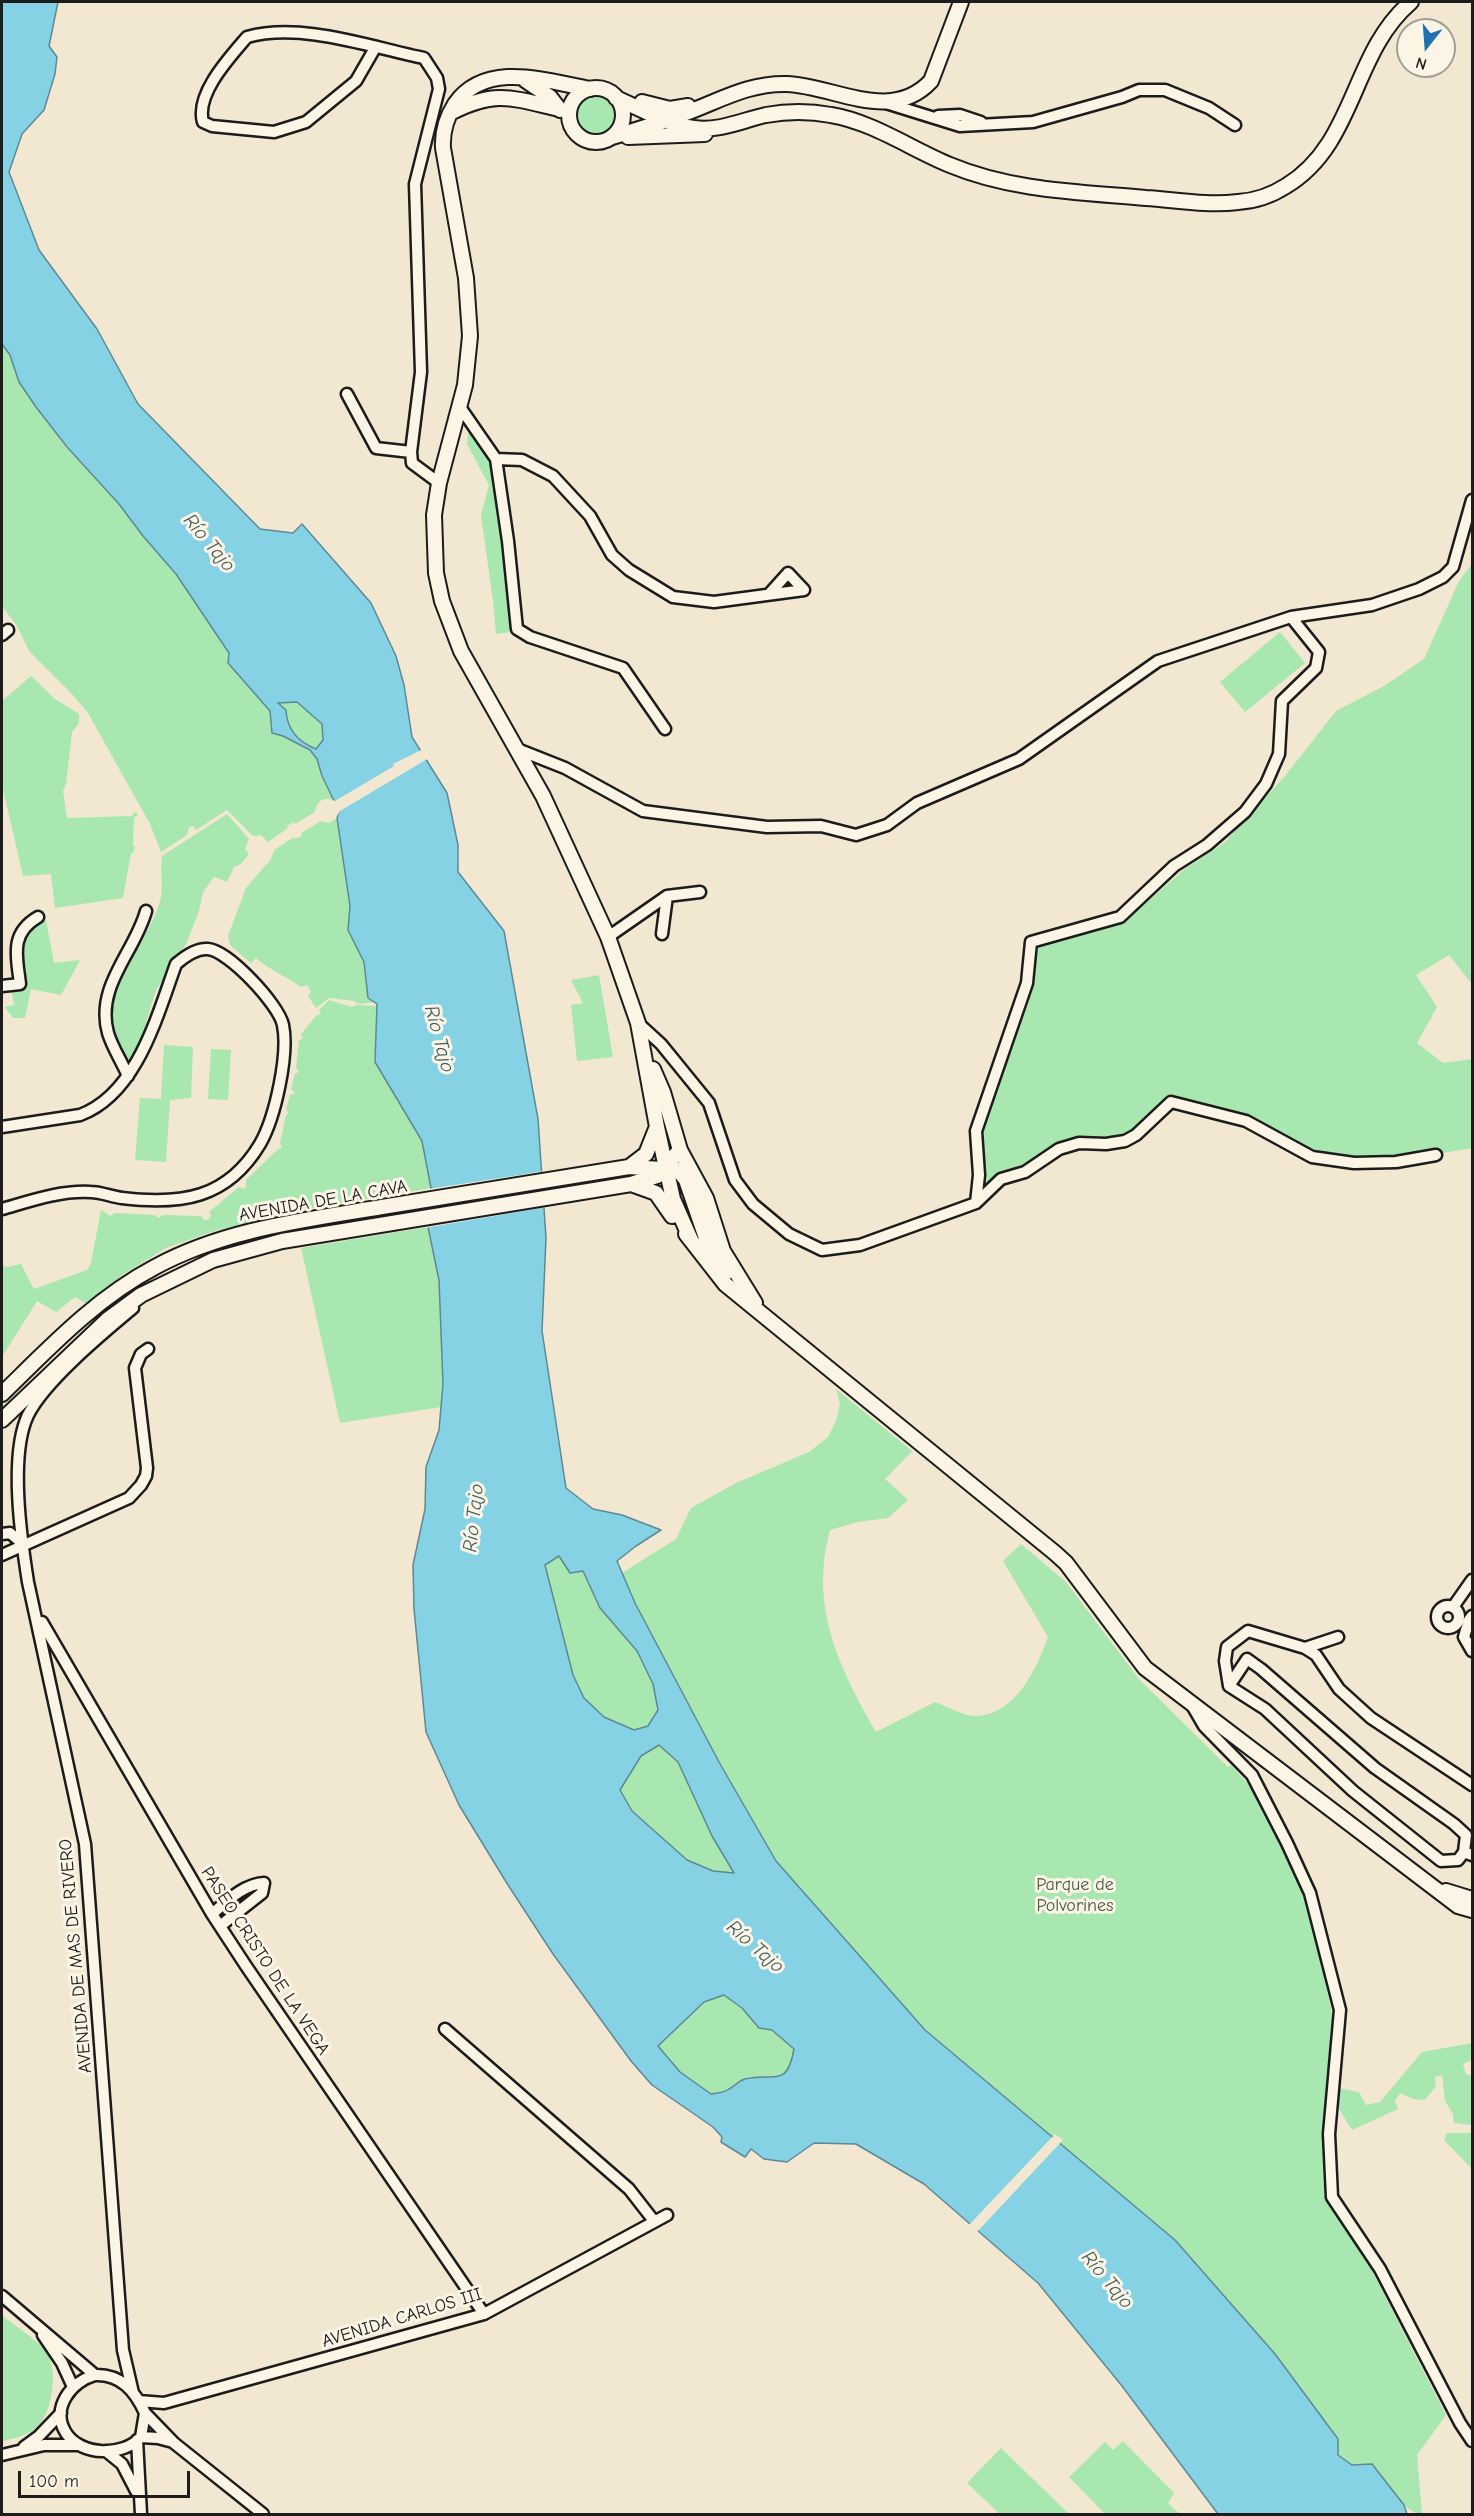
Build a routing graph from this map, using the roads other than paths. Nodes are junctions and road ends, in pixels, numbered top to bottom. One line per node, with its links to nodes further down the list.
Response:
1 (961, 2): 8 (main road)
2 (1424, 2): 3 (main road)
3 (1406, 6): 15 (main road)
4 (375, 48): 4 (street); 17 (street)
5 (521, 77): 6 (main road); 10 (main road); 11 (main road)
6 (590, 89): 7 (main road); 12 (main road)
7 (616, 98): 9 (main road); 13 (main road); 16 (main road)
8 (885, 102): 9 (main road); 14 (street)
9 (708, 103): 13 (main road)
10 (558, 109): 11 (main road); 12 (main road)
11 (450, 113): 18 (main road)
12 (569, 120): 16 (main road)
13 (665, 120): 15 (main road); 16 (main road)
14 (1235, 125)
15 (720, 127): 16 (main road)
16 (612, 137)
17 (423, 155): 18 (street); 21 (street)
18 (444, 156): 20 (main road)
19 (347, 394): 21 (street)
20 (460, 407): 22 (street); 23 (main road)
21 (411, 452): 23 (street)
22 (496, 459): 25 (street); 27 (street)
23 (439, 483): 28 (main road)
24 (1473, 500): 26 (street)
25 (770, 593)
26 (1291, 617): 28 (street); 46 (street)
27 (665, 729)
28 (517, 749): 34 (main road)
29 (700, 892): 30 (street)
30 (667, 896): 33 (street); 34 (street)
31 (146, 911): 38 (street)
32 (38, 917): 35 (street)
33 (662, 934)
34 (608, 937): 36 (main road)
35 (2, 986)
36 (638, 1023): 37 (main road); 46 (street)
37 (644, 1048): 40 (main road); 41 (main road)
38 (128, 1076): 39 (street); 47 (street)
39 (2, 1127)
40 (657, 1127): 43 (main road); 44 (main road)
41 (680, 1150): 44 (main road); 50 (main road)
42 (1436, 1155): 46 (street)
43 (629, 1167): 44 (main road, AVENIDA DE LA CAVA); 52 (main road, AVENIDA DE LA CAVA)
44 (666, 1168): 45 (main road, AVENIDA DE LA CAVA); 48 (main road); 50 (main road)
45 (632, 1184): 48 (main road); 49 (main road, AVENIDA DE LA CAVA)
46 (976, 1203)
47 (2, 1209)
48 (691, 1240): 50 (main road)
49 (167, 1281): 53 (main road, AVENIDA DE LA CAVA); 54 (street, AVENIDA DE LA CAVA)
50 (763, 1315): 66 (main road)
51 (148, 1349): 56 (street)
52 (2, 1394)
53 (2, 1420)
54 (17, 1458): 56 (street, AVENIDA DE MAS DE RIVERO)
55 (2, 1534): 56 (street)
56 (23, 1545): 57 (street); 60 (street, AVENIDA DE MAS DE RIVERO)
57 (2, 1555)
58 (1473, 1580): 59 (street)
59 (1453, 1607)
60 (37, 1614): 74 (street, PASEO CRISTO DE LA VEGA); 82 (street, AVENIDA DE MAS DE RIVERO)
61 (1473, 1616): 64 (street)
62 (1338, 1637): 63 (street)
63 (1305, 1648): 65 (street); 69 (street)
64 (1473, 1651)
65 (1229, 1686): 70 (street); 70 (street)
66 (1193, 1705): 67 (main road); 68 (street)
67 (1265, 1759): 68 (street); 71 (main road)
68 (1252, 1775): 91 (street)
69 (1473, 1785)
70 (1468, 1854)
71 (1438, 1889): 72 (main road); 73 (main road)
72 (1473, 1899)
73 (1473, 1910)
74 (212, 1914): 75 (street, PASEO CRISTO DE LA VEGA); 75 (street)
75 (220, 1926): 80 (street, PASEO CRISTO DE LA VEGA)
76 (446, 2029): 78 (street)
77 (667, 2215): 78 (street, AVENIDA CARLOS III)
78 (654, 2221): 80 (street, AVENIDA CARLOS III)
79 (2, 2296): 81 (street)
80 (484, 2314): 87 (street, AVENIDA CARLOS III)
81 (37, 2325): 83 (street); 85 (street)
82 (123, 2350): 84 (street); 86 (street, AVENIDA DE MAS DE RIVERO)
83 (95, 2375): 84 (street); 85 (street)
84 (108, 2375): 86 (street)
85 (73, 2387): 88 (street)
86 (136, 2397): 87 (street, AVENIDA CARLOS III); 89 (street)
87 (164, 2403): 89 (street)
88 (61, 2413): 93 (street); 94 (street)
89 (146, 2419): 90 (street); 92 (street)
90 (139, 2438): 92 (street); 95 (street); 97 (street)
91 (1473, 2441)
92 (174, 2443): 99 (street)
93 (77, 2445): 94 (street); 95 (street)
94 (20, 2450): 96 (street)
95 (106, 2451): 97 (street)
96 (2, 2455)
97 (140, 2498): 98 (street)
98 (141, 2514)
99 (263, 2514)

